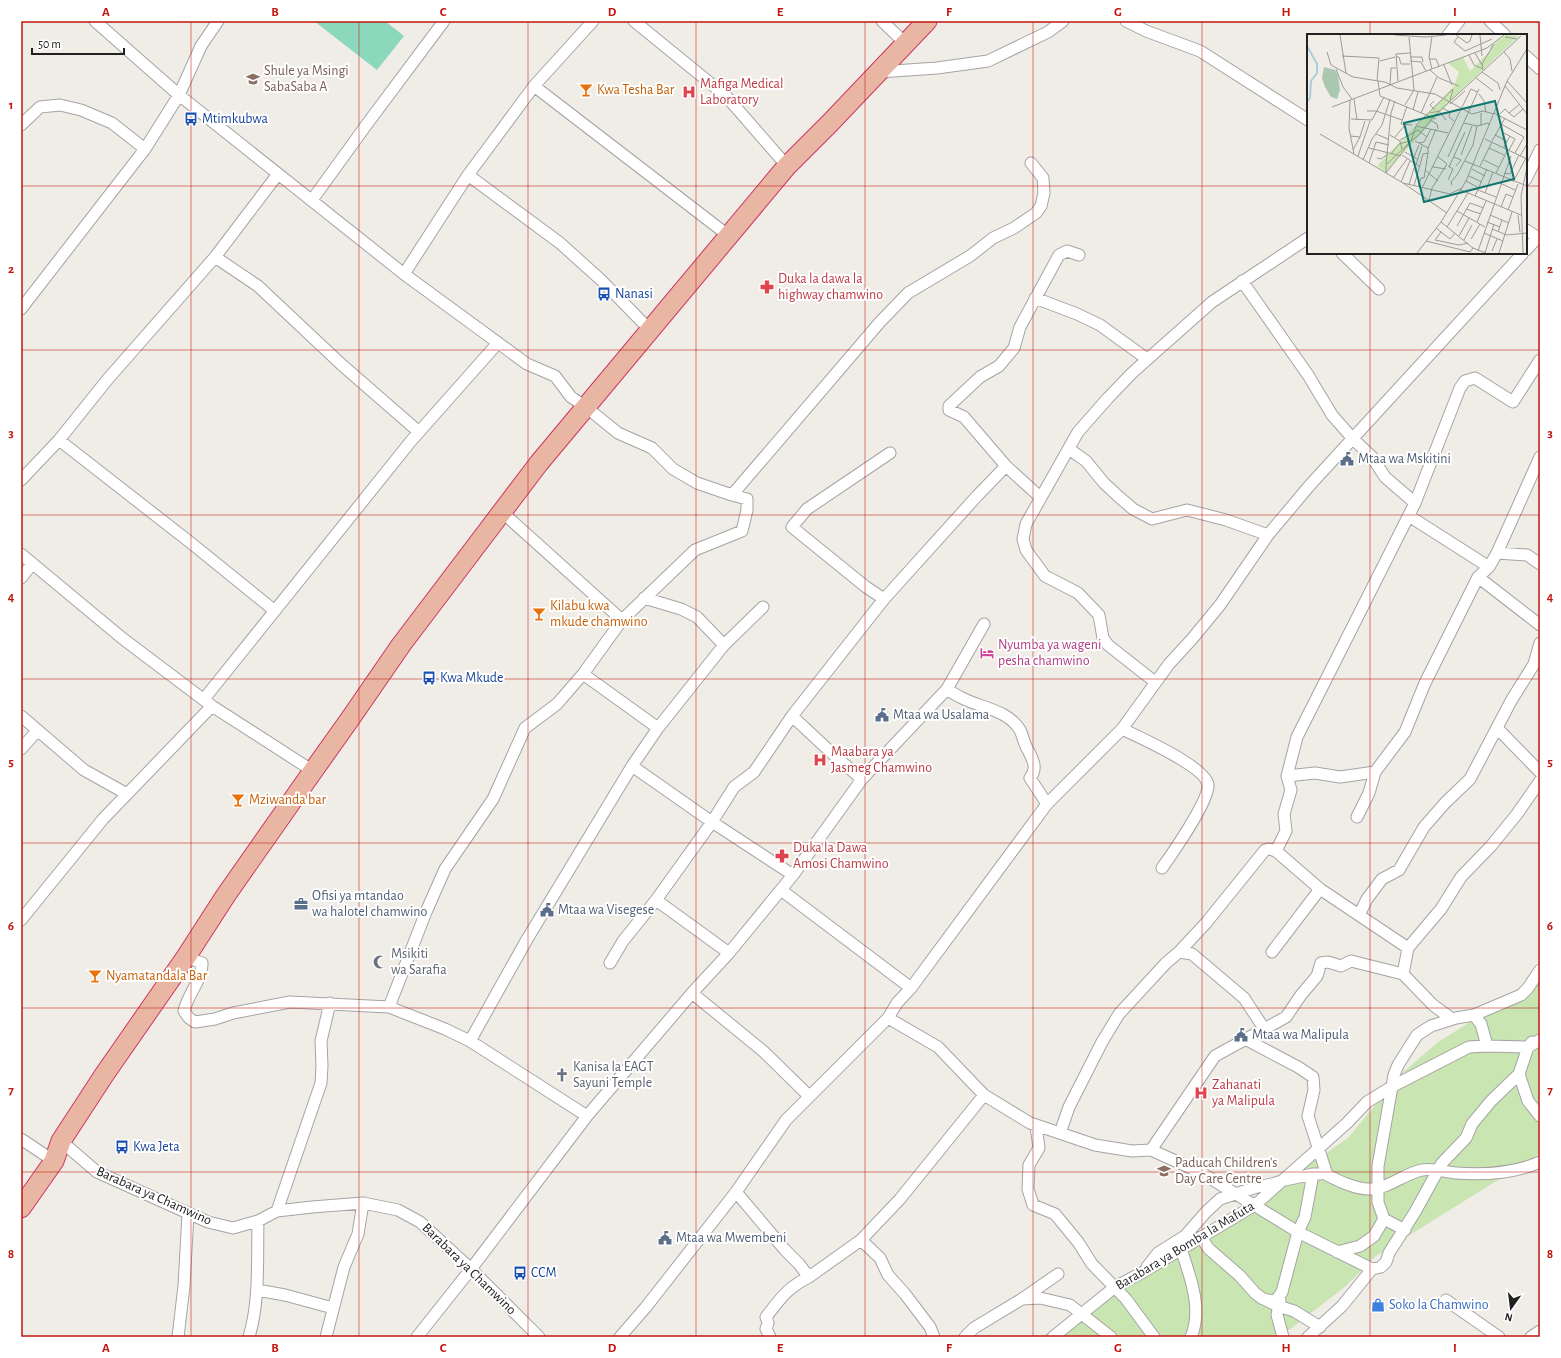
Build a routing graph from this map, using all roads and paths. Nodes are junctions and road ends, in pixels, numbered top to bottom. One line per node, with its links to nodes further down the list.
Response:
1 (96, 21): 19 (street)
2 (218, 21): 19 (street)
3 (444, 21): 29 (street)
4 (593, 21): 18 (street)
5 (634, 21): 25 (street)
6 (882, 21): 14 (street)
7 (927, 21): 14 (highway)
8 (1063, 21): 17 (street)
9 (1126, 21): 20 (street)
10 (1459, 21): 12 (street)
11 (1490, 21): 13 (street)
12 (1449, 34)
13 (1504, 34)
14 (904, 43): 17 (highway)
15 (1527, 57): 16 (street)
16 (1540, 70)
17 (879, 72): 25 (highway)
18 (534, 86): 27 (street); 31 (street)
19 (179, 95): 22 (street); 26 (street)
20 (1307, 119)
21 (21, 126): 22 (street)
22 (145, 149): 43 (street)
23 (1540, 150): 28 (street)
24 (1031, 163): 57 (street)
25 (787, 166): 31 (highway)
26 (278, 174): 29 (street); 38 (street)
27 (468, 175): 39 (street); 44 (street)
28 (1527, 177)
29 (312, 200): 39 (street)
30 (1527, 231): 32 (street)
31 (729, 236): 44 (highway)
32 (1538, 238): 34 (street)
33 (1307, 239): 40 (street)
34 (1527, 249)
35 (1343, 254): 41 (street)
36 (1522, 254): 50 (street)
37 (1079, 255): 42 (street)
38 (215, 257): 49 (street); 51 (street)
39 (404, 274): 45 (street)
40 (1242, 281): 46 (street); 50 (street)
41 (1379, 289)
42 (1035, 298): 46 (street); 55 (street)
43 (21, 309)
44 (650, 330): 48 (highway)
45 (497, 344): 48 (street); 49 (street)
46 (1147, 359): 52 (street)
47 (1540, 360): 59 (street)
48 (586, 407): 57 (street); 60 (highway)
49 (419, 432): 73 (street)
50 (1353, 439): 59 (street); 62 (street)
51 (59, 440): 56 (street); 73 (street)
52 (1069, 449): 58 (street); 62 (street)
53 (890, 454): 71 (street)
54 (1540, 457): 63 (street)
55 (1006, 466): 58 (street); 71 (street)
56 (21, 480)
57 (732, 495): 70 (street)
58 (1040, 497): 80 (street)
59 (1416, 503): 61 (street)
60 (502, 512): 74 (street); 91 (highway)
61 (1409, 516): 67 (street); 94 (street)
62 (1268, 535): 80 (street)
63 (1497, 553): 66 (street); 67 (street)
64 (21, 554): 65 (street)
65 (32, 564): 69 (street); 82 (street)
66 (1540, 564)
67 (1489, 567): 68 (street)
68 (1478, 577): 76 (street); 92 (street)
69 (21, 578)
70 (644, 598): 74 (street); 78 (street)
71 (884, 599): 84 (street)
72 (762, 606): 78 (street)
73 (275, 611): 82 (street)
74 (622, 620): 79 (street)
75 (984, 624): 81 (street)
76 (1540, 625)
77 (1540, 643): 86 (street)
78 (724, 645): 85 (street)
79 (584, 674): 85 (street); 120 (street)
80 (1155, 682): 87 (street)
81 (947, 689): 95 (street); 98 (street)
82 (208, 702): 91 (street); 97 (street)
83 (21, 716): 88 (street)
84 (792, 716): 95 (street); 100 (street)
85 (658, 728): 90 (street)
86 (1497, 728): 93 (street); 107 (street)
87 (1122, 729): 98 (street); 102 (street)
88 (37, 731): 89 (street); 97 (street)
89 (21, 749)
90 (632, 766): 100 (street); 128 (street)
91 (312, 771): 113 (highway)
92 (1375, 772): 94 (street); 99 (street)
93 (1540, 772)
94 (1287, 776): 101 (street)
95 (862, 779): 103 (street)
96 (1540, 780): 109 (street)
97 (127, 794): 108 (street)
98 (1046, 804): 117 (street)
99 (1357, 817)
100 (712, 822): 103 (street); 106 (street)
101 (1276, 851): 104 (street); 110 (street)
102 (1162, 868)
103 (793, 875): 105 (street)
104 (1320, 889): 107 (street); 111 (street)
105 (781, 890): 112 (street); 117 (street)
106 (656, 900): 112 (street); 114 (street)
107 (1359, 915): 109 (street)
108 (21, 920)
109 (1408, 948): 116 (street)
110 (1179, 952): 124 (street); 139 (street)
111 (1272, 952)
112 (729, 953): 118 (street)
113 (186, 957): 119 (street); 141 (highway)
114 (610, 963)
115 (1540, 970): 121 (street)
116 (1403, 974): 123 (street); 124 (street)
117 (911, 988): 122 (street)
118 (692, 994): 135 (street); 136 (street)
119 (330, 1003): 120 (street); 156 (street)
120 (389, 1007): 128 (street)
121 (1474, 1014): 123 (street); 129 (street)
122 (888, 1018): 134 (street); 135 (street)
123 (1452, 1019): 133 (street)
124 (1265, 1030): 126 (street)
125 (1540, 1033): 130 (street)
126 (1245, 1038): 142 (street); 143 (street)
127 (1540, 1040): 130 (street)
128 (470, 1041): 136 (street)
129 (1487, 1046): 130 (street, Barabara ya Bomba la Mafuta); 133 (street, Barabara ya Bomba la Mafuta)
130 (1528, 1047): 131 (street, Barabara ya Bomba la Mafuta); 132 (street)
131 (1540, 1050)
132 (1519, 1074): 137 (street); 146 (street)
133 (1392, 1086): 142 (street, Barabara ya Bomba la Mafuta); 150 (street)
134 (984, 1095): 138 (street); 163 (street)
135 (809, 1096): 151 (street)
136 (587, 1116): 166 (street)
137 (1540, 1116)
138 (1036, 1126): 139 (street); 171 (street)
139 (1060, 1132): 143 (street)
140 (21, 1139): 144 (street)
141 (61, 1141): 144 (highway); 157 (street, Barabara ya Chamwino)
142 (1318, 1149): 148 (street); 149 (street, Barabara ya Bomba la Mafuta)
143 (1151, 1150): 152 (street)
144 (54, 1161): 155 (highway)
145 (1540, 1162): 146 (street)
146 (1438, 1170): 150 (street); 160 (street)
147 (1313, 1174): 148 (street); 149 (street); 161 (street)
148 (1327, 1175): 150 (street)
149 (1285, 1180): 152 (street); 154 (street, Barabara ya Bomba la Mafuta)
150 (1378, 1188): 158 (street)
151 (736, 1192): 170 (street); 187 (street)
152 (1236, 1194): 154 (street); 168 (street)
153 (363, 1203): 156 (street, Barabara ya Chamwino); 166 (street, Barabara ya Chamwino); 178 (street)
154 (1255, 1205): 161 (street); 162 (street, Barabara ya Bomba la Mafuta)
155 (21, 1208)
156 (277, 1211): 159 (street, Barabara ya Chamwino)
157 (188, 1214): 159 (street, Barabara ya Chamwino); 182 (street)
158 (1384, 1219): 160 (street); 165 (street)
159 (258, 1221): 172 (street)
160 (1405, 1230): 167 (street)
161 (1298, 1232): 165 (street); 173 (street)
162 (1201, 1237): 164 (street, Barabara ya Bomba la Mafuta); 175 (street)
163 (861, 1240): 170 (street); 189 (street)
164 (1181, 1249): 168 (street, Barabara ya Bomba la Mafuta); 194 (street)
165 (1337, 1252): 167 (street)
166 (471, 1269): 185 (street); 186 (street, Barabara ya Chamwino)
167 (1372, 1269): 180 (street)
168 (1143, 1272): 171 (street, Barabara ya Bomba la Mafuta)
169 (1058, 1274): 174 (street)
170 (809, 1277): 188 (street)
171 (1115, 1287): 179 (street, Barabara ya Bomba la Mafuta); 193 (street)
172 (256, 1290): 178 (street); 183 (street)
173 (1282, 1292): 175 (street); 177 (street)
174 (1022, 1299): 179 (street); 190 (street)
175 (1263, 1299): 177 (street)
176 (1446, 1300): 197 (street)
177 (1278, 1306): 180 (street); 195 (street)
178 (333, 1308): 184 (street)
179 (1082, 1314): 191 (street, Barabara ya Bomba la Mafuta); 192 (street)
180 (1320, 1327): 196 (street)
181 (1540, 1331): 198 (street)
182 (178, 1337)
183 (249, 1337)
184 (326, 1337)
185 (417, 1337)
186 (540, 1337)
187 (620, 1337)
188 (770, 1337)
189 (934, 1337)
190 (965, 1337)
191 (1053, 1337)
192 (1111, 1337)
193 (1154, 1337)
194 (1191, 1337)
195 (1283, 1337)
196 (1308, 1337)
197 (1499, 1337)
198 (1532, 1337)

